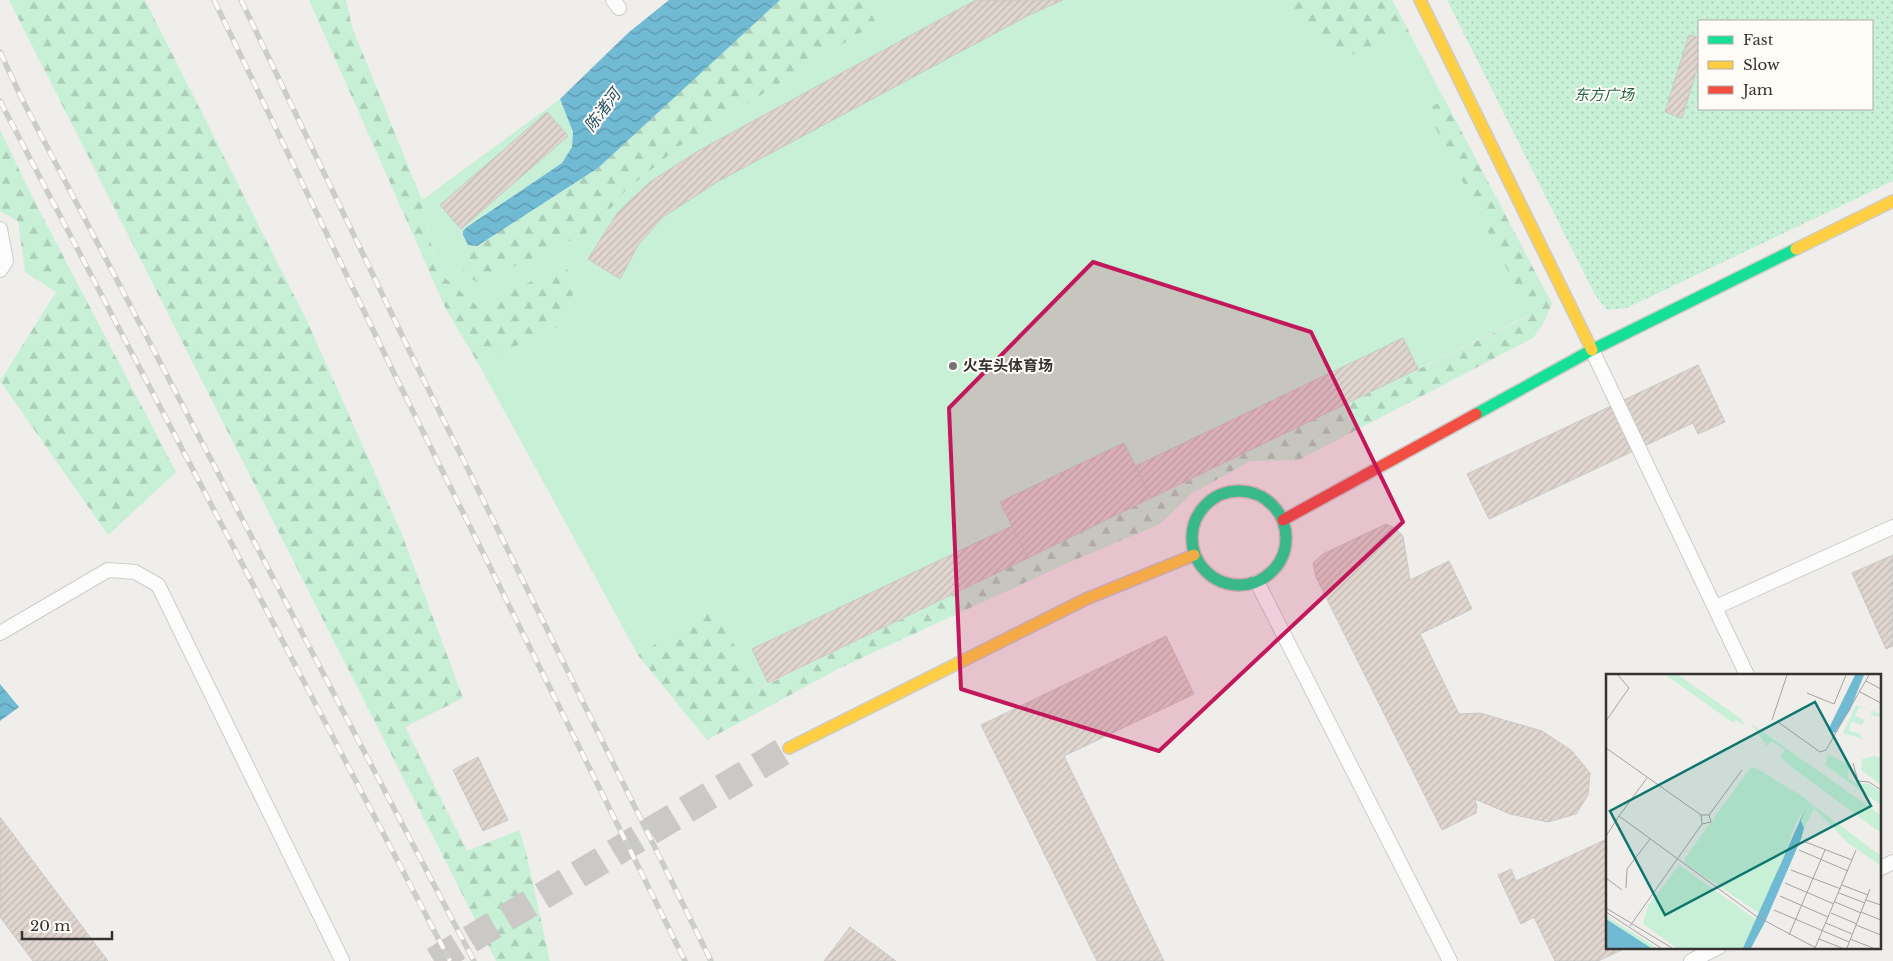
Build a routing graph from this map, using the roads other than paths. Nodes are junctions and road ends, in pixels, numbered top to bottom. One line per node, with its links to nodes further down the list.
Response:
1 (1420, 0): 5 (street)
2 (1893, 201): 5 (street)
3 (0, 228): 4 (lane)
4 (0, 270)
5 (1592, 350): 6 (street); 10 (lane)
6 (1284, 520): 8 (street); 9 (street)
7 (1893, 527): 10 (lane)
8 (1194, 555): 9 (street); 13 (street)
9 (1257, 582): 18 (lane)
10 (1716, 607): 12 (lane)
11 (0, 633): 17 (lane)
12 (1747, 674)
13 (788, 748)
14 (1893, 862): 15 (lane)
15 (1880, 868)
16 (1717, 948): 19 (lane)
17 (342, 960)
18 (1450, 961)
19 (1691, 961)

